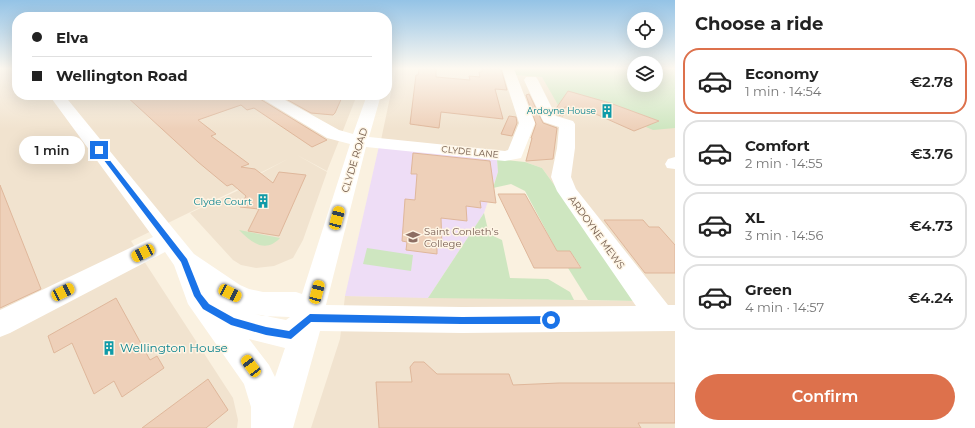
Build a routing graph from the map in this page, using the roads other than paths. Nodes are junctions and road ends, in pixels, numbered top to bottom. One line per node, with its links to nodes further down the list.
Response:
1 (515, 89): 6 (street, CLYDE LANE)
2 (535, 89): 11 (street, ARDOYNE MEWS)
3 (60, 100): 7 (street)
4 (274, 100): 6 (street)
5 (372, 100): 6 (street, CLYDE ROAD)
6 (359, 140): 10 (street, CLYDE ROAD)
7 (168, 240): 8 (street); 12 (street)
8 (185, 261): 9 (street); 10 (street)
9 (206, 307): 10 (street); 13 (street)
10 (310, 318): 11 (street); 14 (street, CLYDE ROAD)
11 (668, 318)
12 (0, 324)
13 (269, 428)
14 (275, 428)

